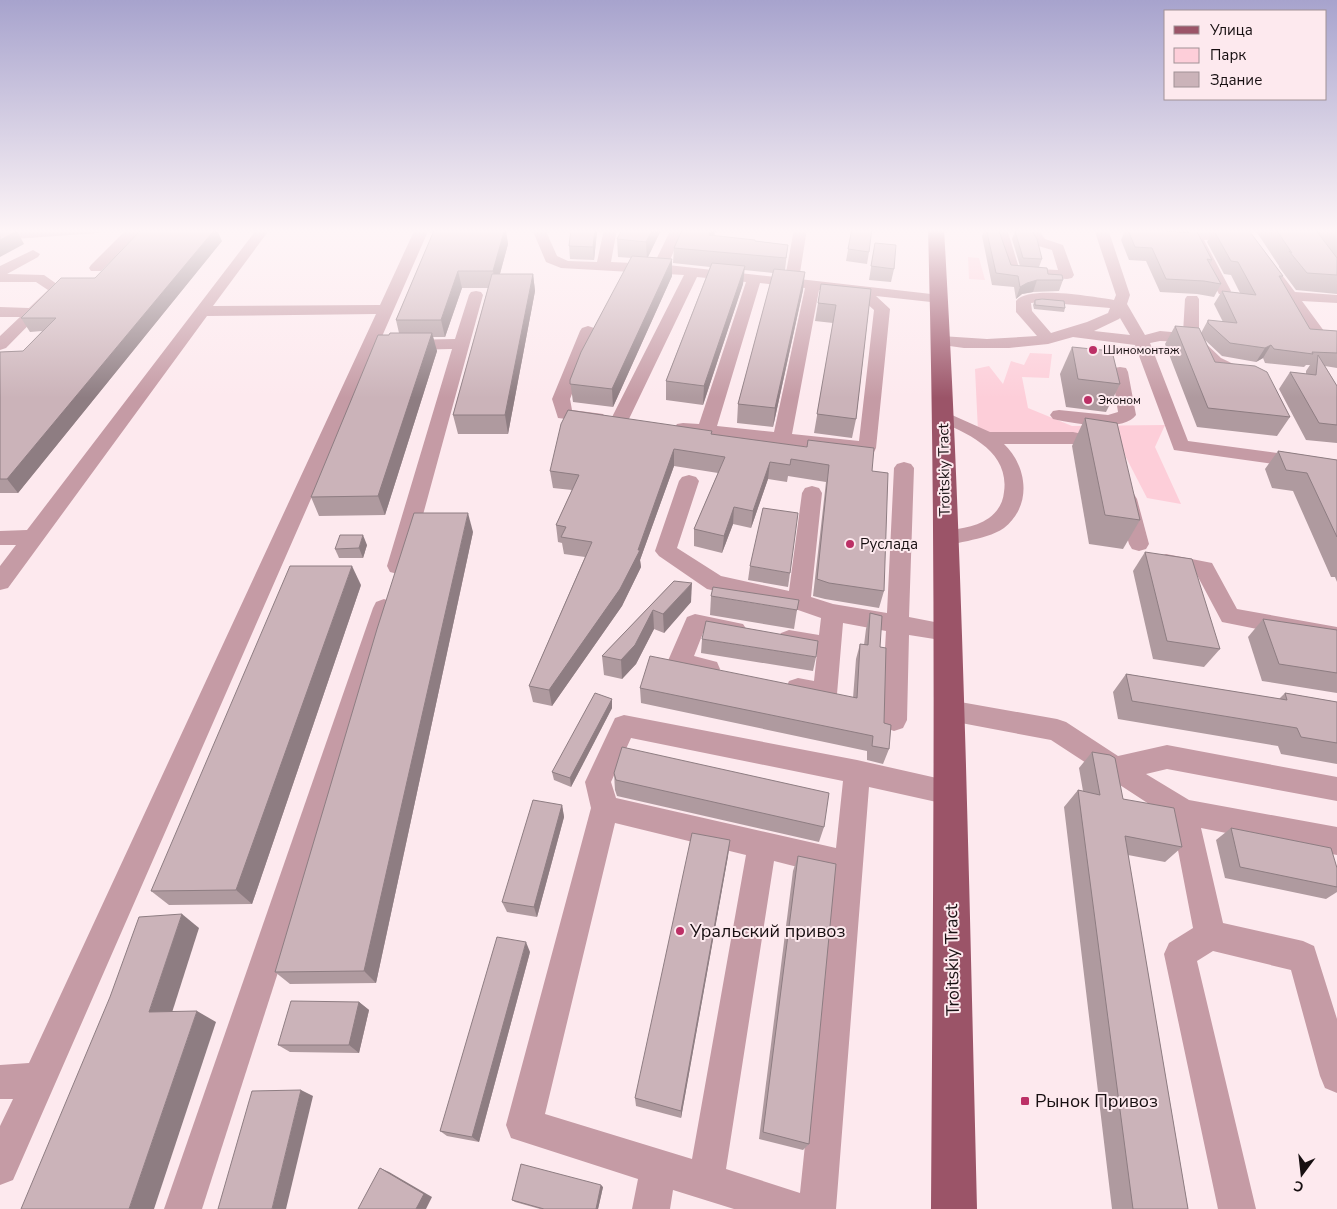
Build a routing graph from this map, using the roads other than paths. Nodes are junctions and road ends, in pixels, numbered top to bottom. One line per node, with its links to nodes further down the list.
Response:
1 (51, 285): 25 (street)
2 (221, 285): 23 (street)
3 (396, 285): 22 (street)
4 (686, 285): 42 (street)
5 (752, 285): 45 (street)
6 (813, 285): 47 (street)
7 (817, 285): 12 (street)
8 (939, 285): 17 (main road, Troitskiy Tract)
9 (1120, 285): 20 (street)
10 (1221, 285): 13 (street)
11 (1283, 285): 15 (street)
12 (861, 290): 17 (street); 47 (street)
13 (1224, 291)
14 (476, 295): 32 (street)
15 (1291, 296): 19 (street); 28 (street)
16 (12, 298): 21 (street)
17 (940, 299): 31 (main road, Troitskiy Tract)
18 (1192, 299): 29 (street)
19 (1337, 299)
20 (1120, 304): 27 (street); 30 (street); 34 (street)
21 (0, 308)
22 (386, 309): 23 (street); 33 (street)
23 (202, 311): 54 (street)
24 (0, 312): 25 (street)
25 (33, 313): 35 (street)
26 (588, 331): 42 (street)
27 (1071, 334): 30 (street); 34 (street)
28 (1337, 337)
29 (1191, 338): 34 (street); 39 (street)
30 (1048, 339): 31 (street)
31 (941, 341): 41 (main road, Troitskiy Tract)
32 (462, 344): 33 (street); 85 (street)
33 (370, 345): 79 (street)
34 (1137, 345): 38 (street)
35 (0, 346)
36 (1100, 370): 37 (street)
37 (1120, 372): 38 (street); 40 (street)
38 (1155, 377): 49 (street)
39 (1259, 384)
40 (1059, 415)
41 (943, 416): 46 (street); 56 (main road, Troitskiy Tract)
42 (619, 421): 43 (street)
43 (639, 424)
44 (668, 427): 45 (street)
45 (706, 431): 47 (street)
46 (984, 438): 48 (street); 56 (street)
47 (782, 439)
48 (1116, 455)
49 (1337, 467)
50 (904, 468): 60 (street)
51 (689, 481): 58 (street)
52 (1123, 482): 62 (street)
53 (812, 493): 58 (street)
54 (34, 537): 55 (street); 57 (street)
55 (0, 538)
56 (945, 538): 61 (main road, Troitskiy Tract)
57 (0, 582)
58 (798, 602): 59 (street)
59 (833, 613): 60 (street); 63 (street)
60 (898, 624): 61 (street); 67 (street)
61 (947, 632): 66 (main road, Troitskiy Tract)
62 (1337, 636)
63 (829, 646): 64 (street); 65 (street)
64 (728, 674)
65 (776, 684)
66 (949, 711): 68 (street); 71 (main road, Troitskiy Tract)
67 (894, 720)
68 (1115, 769): 70 (street); 73 (street)
69 (857, 772): 71 (street); 72 (street); 76 (street)
70 (1337, 789)
71 (950, 793): 89 (main road, Troitskiy Tract)
72 (605, 808): 75 (street); 82 (street)
73 (1184, 812): 74 (street); 77 (street)
74 (1337, 841)
75 (762, 845): 76 (street); 83 (street)
76 (847, 865): 88 (street)
77 (1210, 935): 78 (street); 90 (street)
78 (1337, 1076)
79 (39, 1080): 80 (street); 81 (street)
80 (0, 1082)
81 (0, 1167)
82 (659, 1167): 83 (street); 86 (street)
83 (706, 1182): 84 (street)
84 (743, 1201): 87 (street)
85 (183, 1209)
86 (651, 1209)
87 (794, 1209)
88 (818, 1209)
89 (954, 1209)
90 (1237, 1209)

